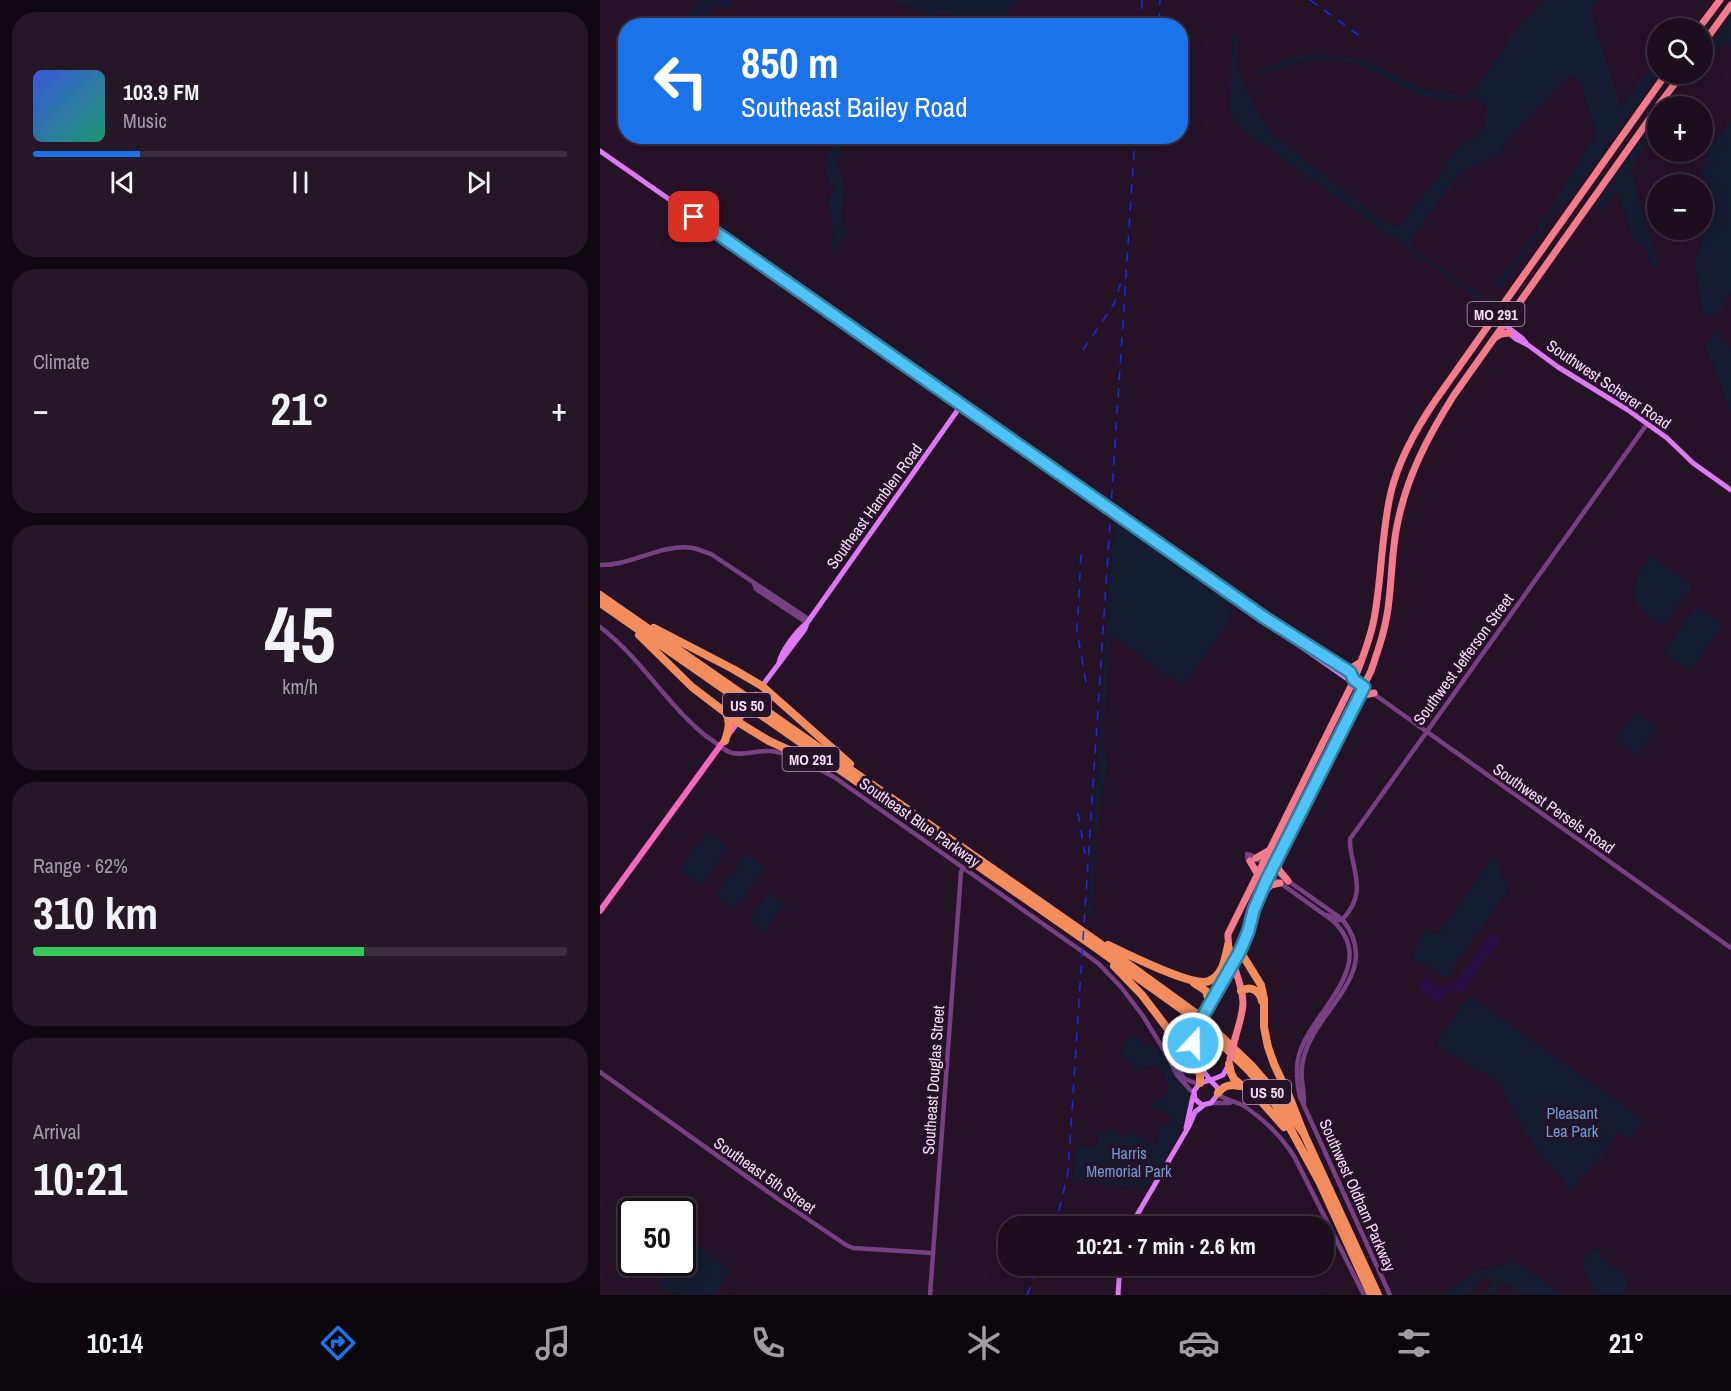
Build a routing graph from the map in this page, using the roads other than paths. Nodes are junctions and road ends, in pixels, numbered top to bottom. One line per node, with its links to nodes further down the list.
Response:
1 (1720, 0): 3 (highway)
2 (1731, 5): 4 (highway)
3 (1706, 18)
4 (1713, 30)
5 (1659, 84): 8 (highway, MO 291)
6 (1647, 122): 11 (highway, MO 291)
7 (600, 151): 12 (main road)
8 (1502, 305): 9 (highway, MO 291); 10 (highway)
9 (1494, 317): 10 (highway, MO 291); 11 (main road, Southwest Scherer Road)
10 (1487, 327): 21 (highway, MO 291)
11 (1508, 329): 13 (main road, Southwest Scherer Road); 25 (highway, MO 291)
12 (962, 404): 18 (main road, Southeast Hamblen Road); 20 (main road, bridge)
13 (1647, 423): 14 (main road, Southwest Scherer Road); 30 (street, Southwest Jefferson Street)
14 (1731, 490)
15 (600, 565): 18 (street)
16 (602, 599): 17 (highway, US 50); 24 (highway); 32 (highway, US 50)
17 (611, 611): 28 (highway); 32 (highway, US 50)
18 (808, 621): 24 (main road, Southeast Hamblen Road)
19 (600, 627): 31 (street)
20 (1280, 629): 22 (main road); 23 (main road)
21 (1362, 660): 22 (highway); 23 (highway, MO 291)
22 (1345, 669): 23 (main road)
23 (1354, 680): 25 (main road); 33 (highway, MO 291)
24 (762, 686): 29 (main road, bridge); 32 (highway, MO 291)
25 (1364, 687): 26 (street, Southwest Persels Road); 27 (highway, MO 291)
26 (1374, 693): 27 (highway); 30 (street, Southwest Persels Road)
27 (1358, 699): 35 (highway, MO 291)
28 (725, 712): 29 (highway); 31 (highway)
29 (738, 722): 31 (main road); 32 (highway, MO 291)
30 (1426, 732): 44 (street, Southwest Jefferson Street); 49 (street, Southwest Persels Road)
31 (723, 744): 36 (street, Southeast Blue Parkway); 42 (main road)
32 (886, 798): 47 (highway, US 50)
33 (1270, 849): 34 (highway); 37 (highway, MO 291)
34 (1253, 860): 37 (highway); 37 (street, Southwest Oldham Parkway)
35 (1277, 860): 38 (highway, MO 291); 39 (highway)
36 (963, 868): 59 (street, Southeast Blue Parkway); 73 (street, Southeast Douglas Street)
37 (1261, 869): 38 (street, Southwest Oldham Parkway); 48 (highway, MO 291)
38 (1270, 872): 39 (street, Southwest Oldham Parkway); 40 (street, Southwest Oldham Parkway); 41 (highway, MO 291)
39 (1288, 881): 44 (street, Southwest Oldham Parkway)
40 (1280, 883): 41 (highway); 43 (street, Southwest Oldham Parkway)
41 (1259, 897): 50 (highway, MO 291)
42 (600, 911)
43 (1326, 915): 44 (street); 45 (street, Southwest Oldham Parkway)
44 (1342, 920): 46 (street, Southwest Oldham Parkway)
45 (1335, 922): 46 (street); 58 (street, Southwest Oldham Parkway)
46 (1353, 936): 58 (street, Southwest Oldham Parkway)
47 (1094, 943): 52 (highway); 56 (highway); 70 (highway, US 50); 71 (highway, US 50)
48 (1228, 945): 51 (highway); 52 (highway, MO 291)
49 (1731, 948)
50 (1240, 951): 51 (highway, MO 291); 55 (highway)
51 (1233, 964): 53 (highway); 54 (highway, MO 291)
52 (1189, 980): 54 (highway)
53 (1241, 991): 55 (highway); 60 (highway, bridge)
54 (1209, 1006): 57 (highway, MO 291, bridge)
55 (1264, 1008): 70 (highway)
56 (1166, 1027): 57 (highway); 63 (highway)
57 (1195, 1031): 62 (main road)
58 (1303, 1050): 80 (street, Southwest Oldham Parkway)
59 (1167, 1055): 63 (street); 66 (street)
60 (1229, 1062): 62 (main road); 64 (highway)
61 (600, 1072): 73 (street, Southeast 5th Street)
62 (1211, 1080): 63 (main road); 65 (main road)
63 (1199, 1084): 66 (main road)
64 (1242, 1086): 65 (highway); 71 (highway)
65 (1218, 1093): 67 (main road); 68 (street)
66 (1193, 1094): 67 (main road); 69 (main road)
67 (1207, 1104): 68 (street); 69 (main road)
68 (1249, 1110): 77 (street)
69 (1186, 1130): 72 (main road)
70 (1304, 1134): 79 (highway, US 50)
71 (1305, 1153): 78 (highway, US 50)
72 (1137, 1216)
73 (933, 1253): 75 (street, Southeast Douglas Street)
74 (1119, 1276): 76 (main road)
75 (930, 1295)
76 (1118, 1295)
77 (1364, 1295)
78 (1371, 1295)
79 (1378, 1295)
80 (1390, 1295)

